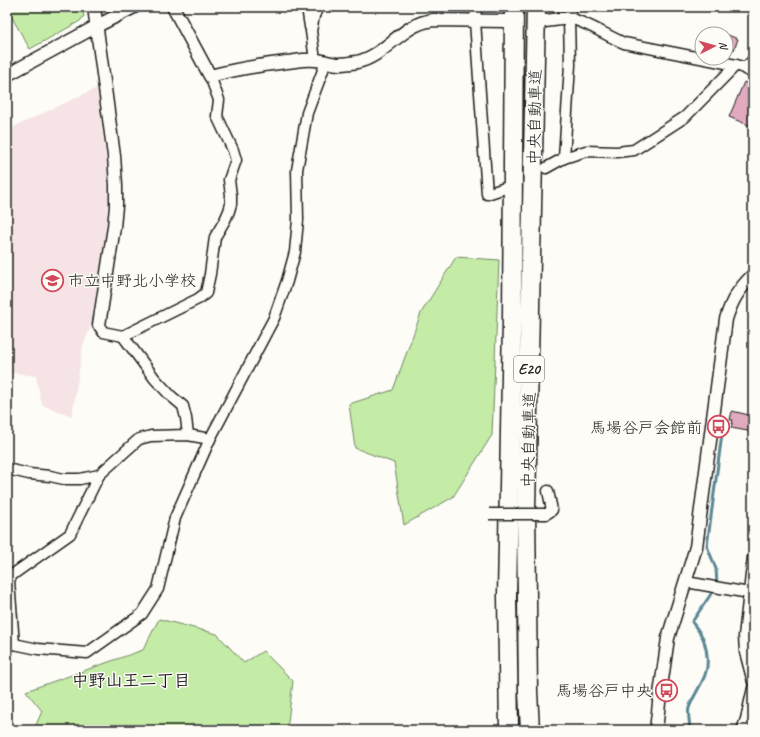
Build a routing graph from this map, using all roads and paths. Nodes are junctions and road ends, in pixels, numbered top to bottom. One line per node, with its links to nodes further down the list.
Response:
1 (94, 7): 11 (street)
2 (134, 7): 11 (street)
3 (173, 7): 16 (street)
4 (307, 7): 12 (street)
5 (318, 7): 12 (street)
6 (476, 7): 10 (street)
7 (570, 13): 9 (street); 14 (street); 17 (street)
8 (510, 14): 10 (street); 35 (highway, 中央自動車道 / E20)
9 (541, 14): 36 (highway, 中央自動車道 / E20)
10 (475, 21): 13 (street); 19 (street)
11 (97, 26): 15 (street); 21 (street)
12 (311, 31): 13 (street)
13 (320, 61): 16 (street); 24 (street)
14 (747, 66): 17 (street)
15 (7, 75)
16 (210, 76): 22 (street)
17 (564, 158): 18 (street)
18 (546, 168)
19 (505, 188)
20 (753, 275): 30 (street)
21 (99, 325): 22 (street)
22 (123, 336): 23 (street)
23 (188, 435): 24 (street); 26 (street)
24 (210, 439): 32 (street)
25 (8, 470): 26 (street)
26 (99, 475): 32 (street)
27 (548, 491): 28 (street, bridge)
28 (490, 514)
29 (753, 558): 31 (street)
30 (686, 582): 31 (street); 37 (street)
31 (749, 593): 33 (street)
32 (11, 644)
33 (753, 682)
34 (753, 688): 38 (street)
35 (509, 730)
36 (530, 730)
37 (656, 730)
38 (742, 730)

